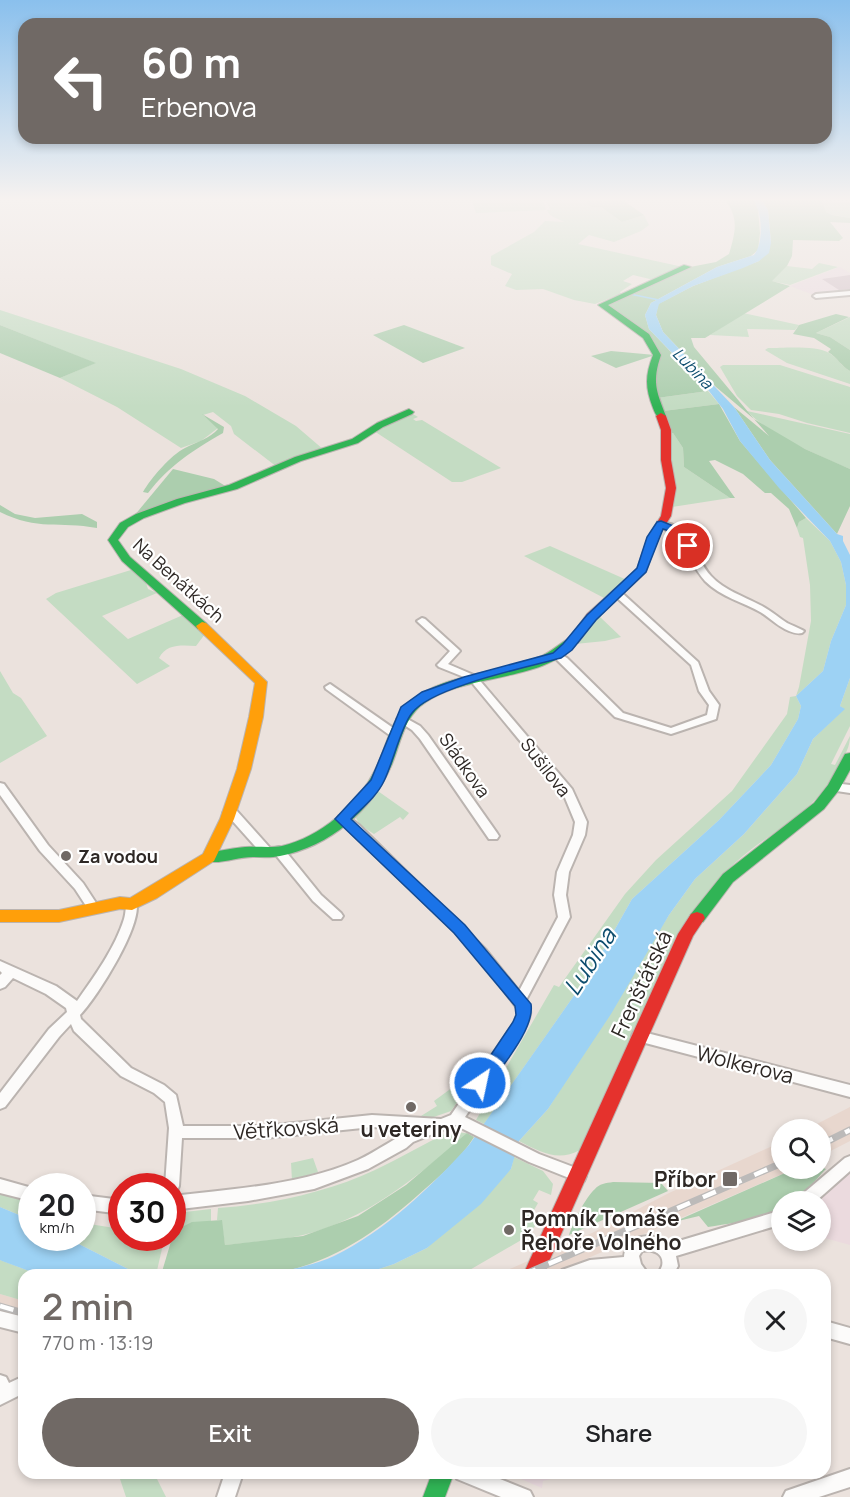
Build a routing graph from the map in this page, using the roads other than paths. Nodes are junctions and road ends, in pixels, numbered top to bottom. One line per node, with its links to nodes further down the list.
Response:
1 (685, 268): 5 (street)
2 (850, 293): 3 (street)
3 (816, 296)
4 (410, 412): 17 (street, Na Benátkách)
5 (661, 524): 6 (street); 8 (street)
6 (618, 594): 9 (street); 9 (street)
7 (422, 621): 10 (street)
8 (799, 631)
9 (557, 655): 10 (street)
10 (471, 677): 12 (street); 28 (street, Sušilova)
11 (330, 687): 12 (street, Sládkova)
12 (398, 728): 18 (street); 19 (street, Sládkova)
13 (850, 757): 15 (street, Frenštátská)
14 (0, 787): 23 (street)
15 (834, 788): 16 (street); 30 (street, Frenštátská)
16 (850, 789)
17 (229, 813): 20 (street); 21 (street, Na Benátkách)
18 (343, 819): 20 (street); 28 (street)
19 (493, 836)
20 (273, 851): 21 (street); 25 (street)
21 (208, 856): 22 (street, Na Benátkách)
22 (132, 904): 23 (street, Na Benátkách); 29 (street)
23 (94, 909): 24 (street, Na Benátkách)
24 (0, 916)
25 (337, 916)
26 (6, 969): 27 (street); 29 (street)
27 (0, 984)
28 (520, 1000): 34 (street)
29 (73, 1012): 32 (street); 35 (street)
30 (639, 1036): 31 (street, Wolkerova); 39 (street, Frenštátská)
31 (850, 1091)
32 (0, 1103)
33 (396, 1122): 34 (street, Větřkovská); 35 (street, Větřkovská); 36 (street)
34 (450, 1122): 36 (street); 39 (street)
35 (176, 1132): 38 (street)
36 (400, 1144): 43 (street)
37 (850, 1162): 42 (street)
38 (173, 1173)
39 (579, 1176): 46 (street, Frenštátská)
40 (0, 1186): 41 (street)
41 (18, 1191)
42 (817, 1191)
43 (186, 1201)
44 (771, 1220): 45 (street)
45 (667, 1252): 49 (street); 50 (street)
46 (536, 1269)
47 (584, 1269): 48 (street)
48 (621, 1269)
49 (636, 1269)
50 (668, 1269)
51 (0, 1318): 52 (street)
52 (18, 1323)
53 (831, 1331): 54 (street)
54 (850, 1336)
55 (18, 1386): 56 (street)
56 (2, 1391)
57 (850, 1478): 64 (street)
58 (232, 1479): 61 (street)
59 (441, 1479): 62 (street)
60 (478, 1479): 63 (street)
61 (226, 1497)
62 (434, 1497)
63 (524, 1497)
64 (792, 1497)

